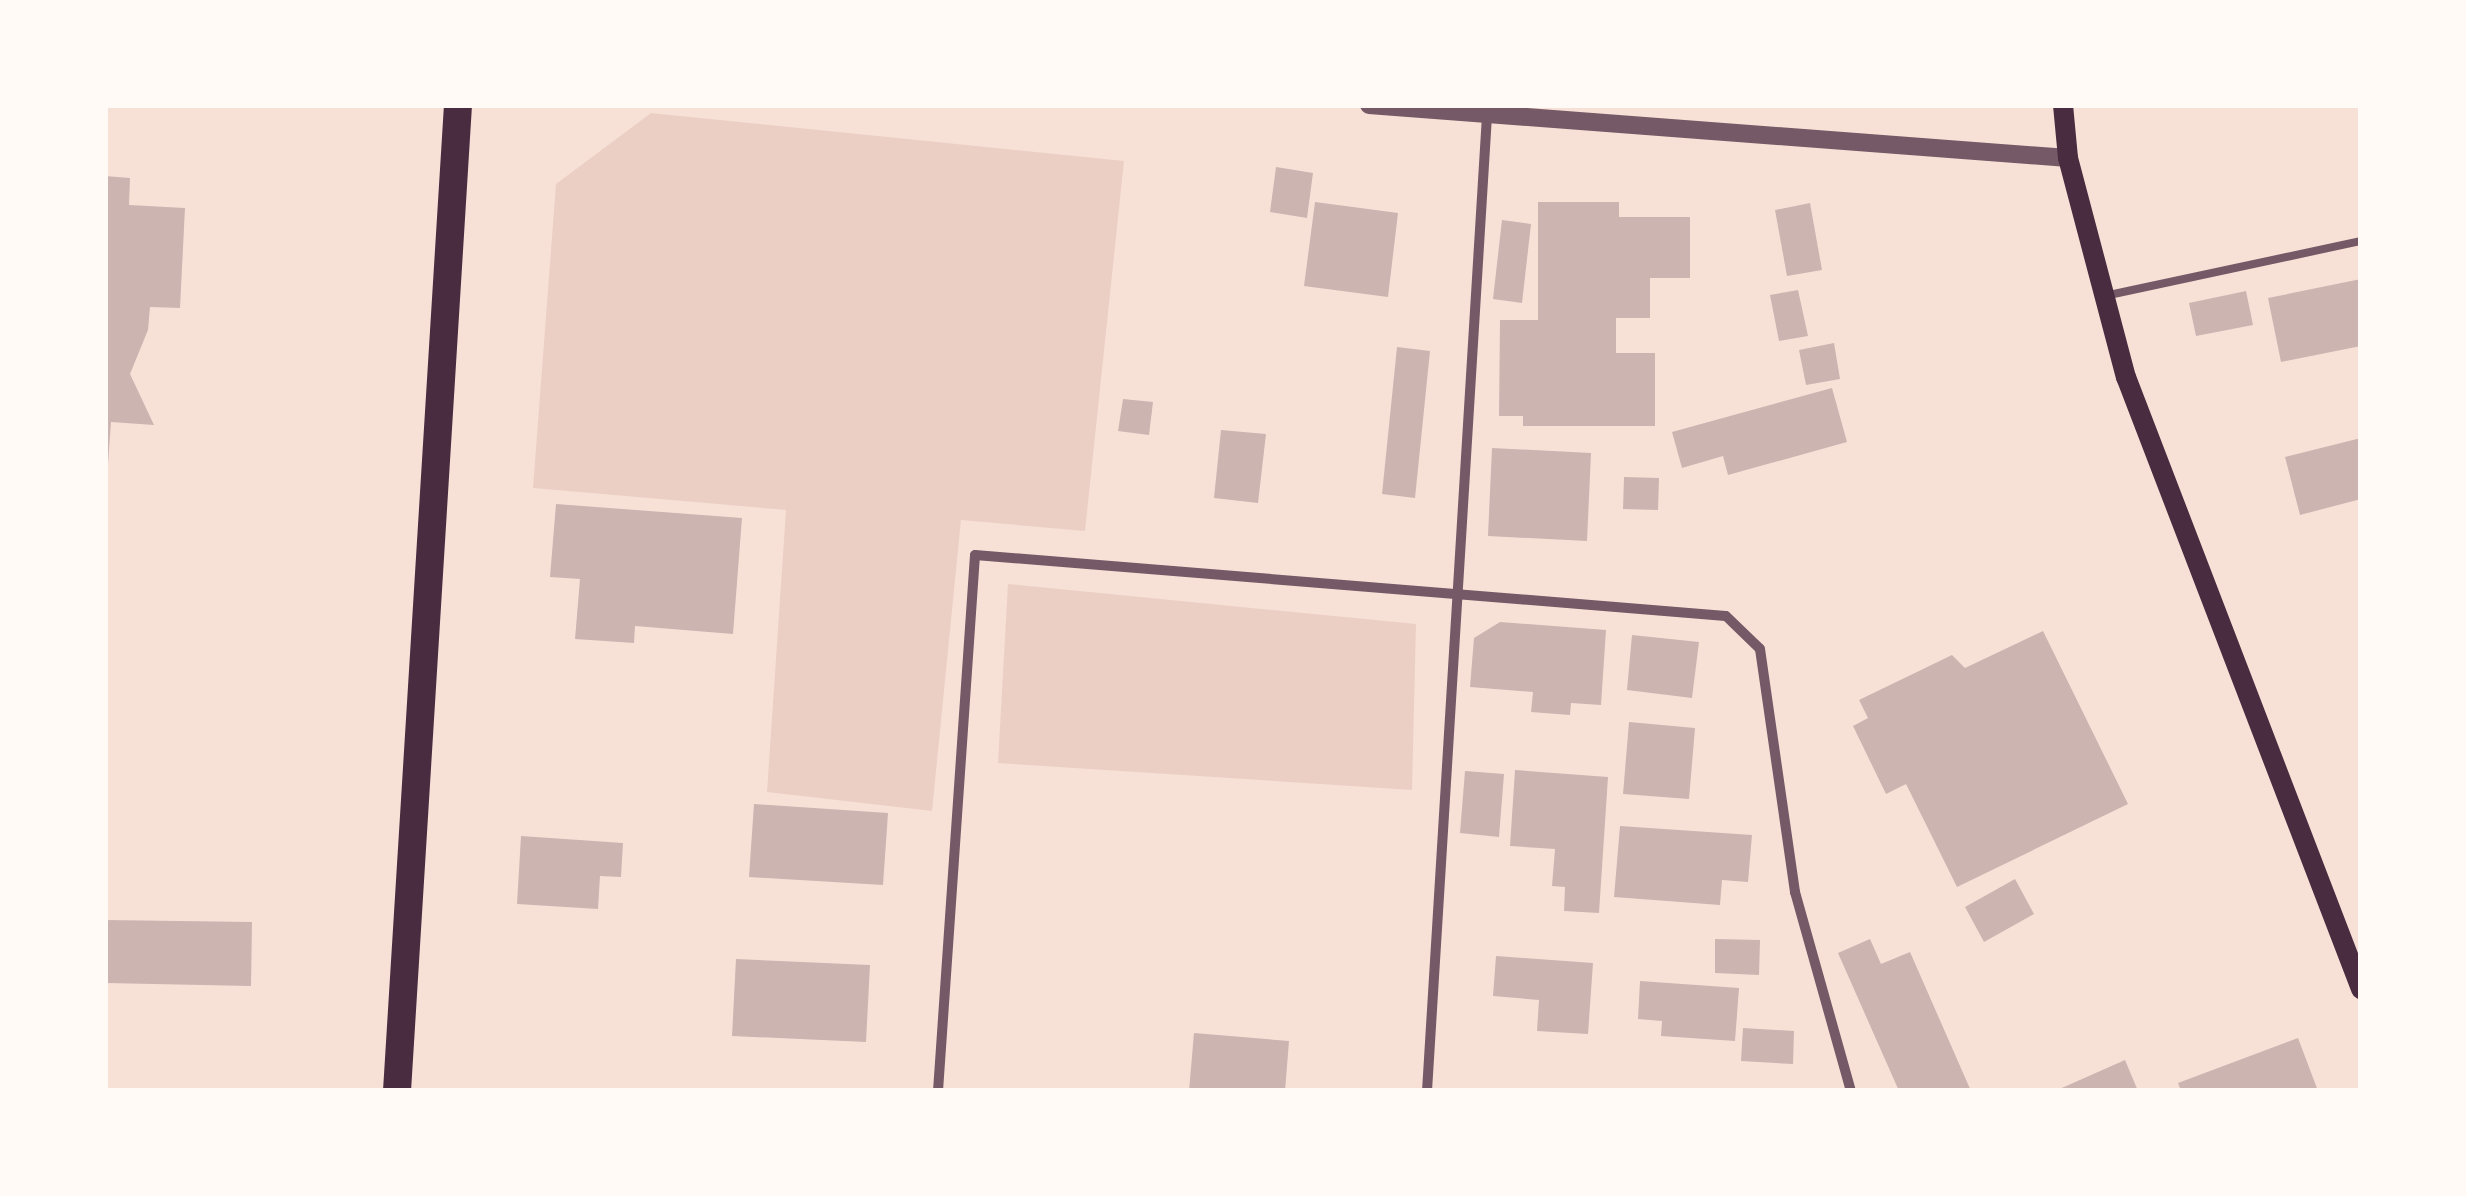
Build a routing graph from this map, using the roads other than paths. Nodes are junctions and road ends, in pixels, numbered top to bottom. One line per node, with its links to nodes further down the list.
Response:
1 (458, 105): 10 (highway)
2 (1369, 105): 4 (street)
3 (2063, 105): 5 (main road)
4 (1486, 115): 5 (street); 8 (street)
5 (2068, 158): 7 (main road)
6 (2361, 242): 7 (lane)
7 (2104, 296): 9 (main road)
8 (1454, 595): 11 (street); 12 (street); 13 (street)
9 (2361, 989)
10 (396, 1091)
11 (938, 1091)
12 (1426, 1091)
13 (1852, 1091)

